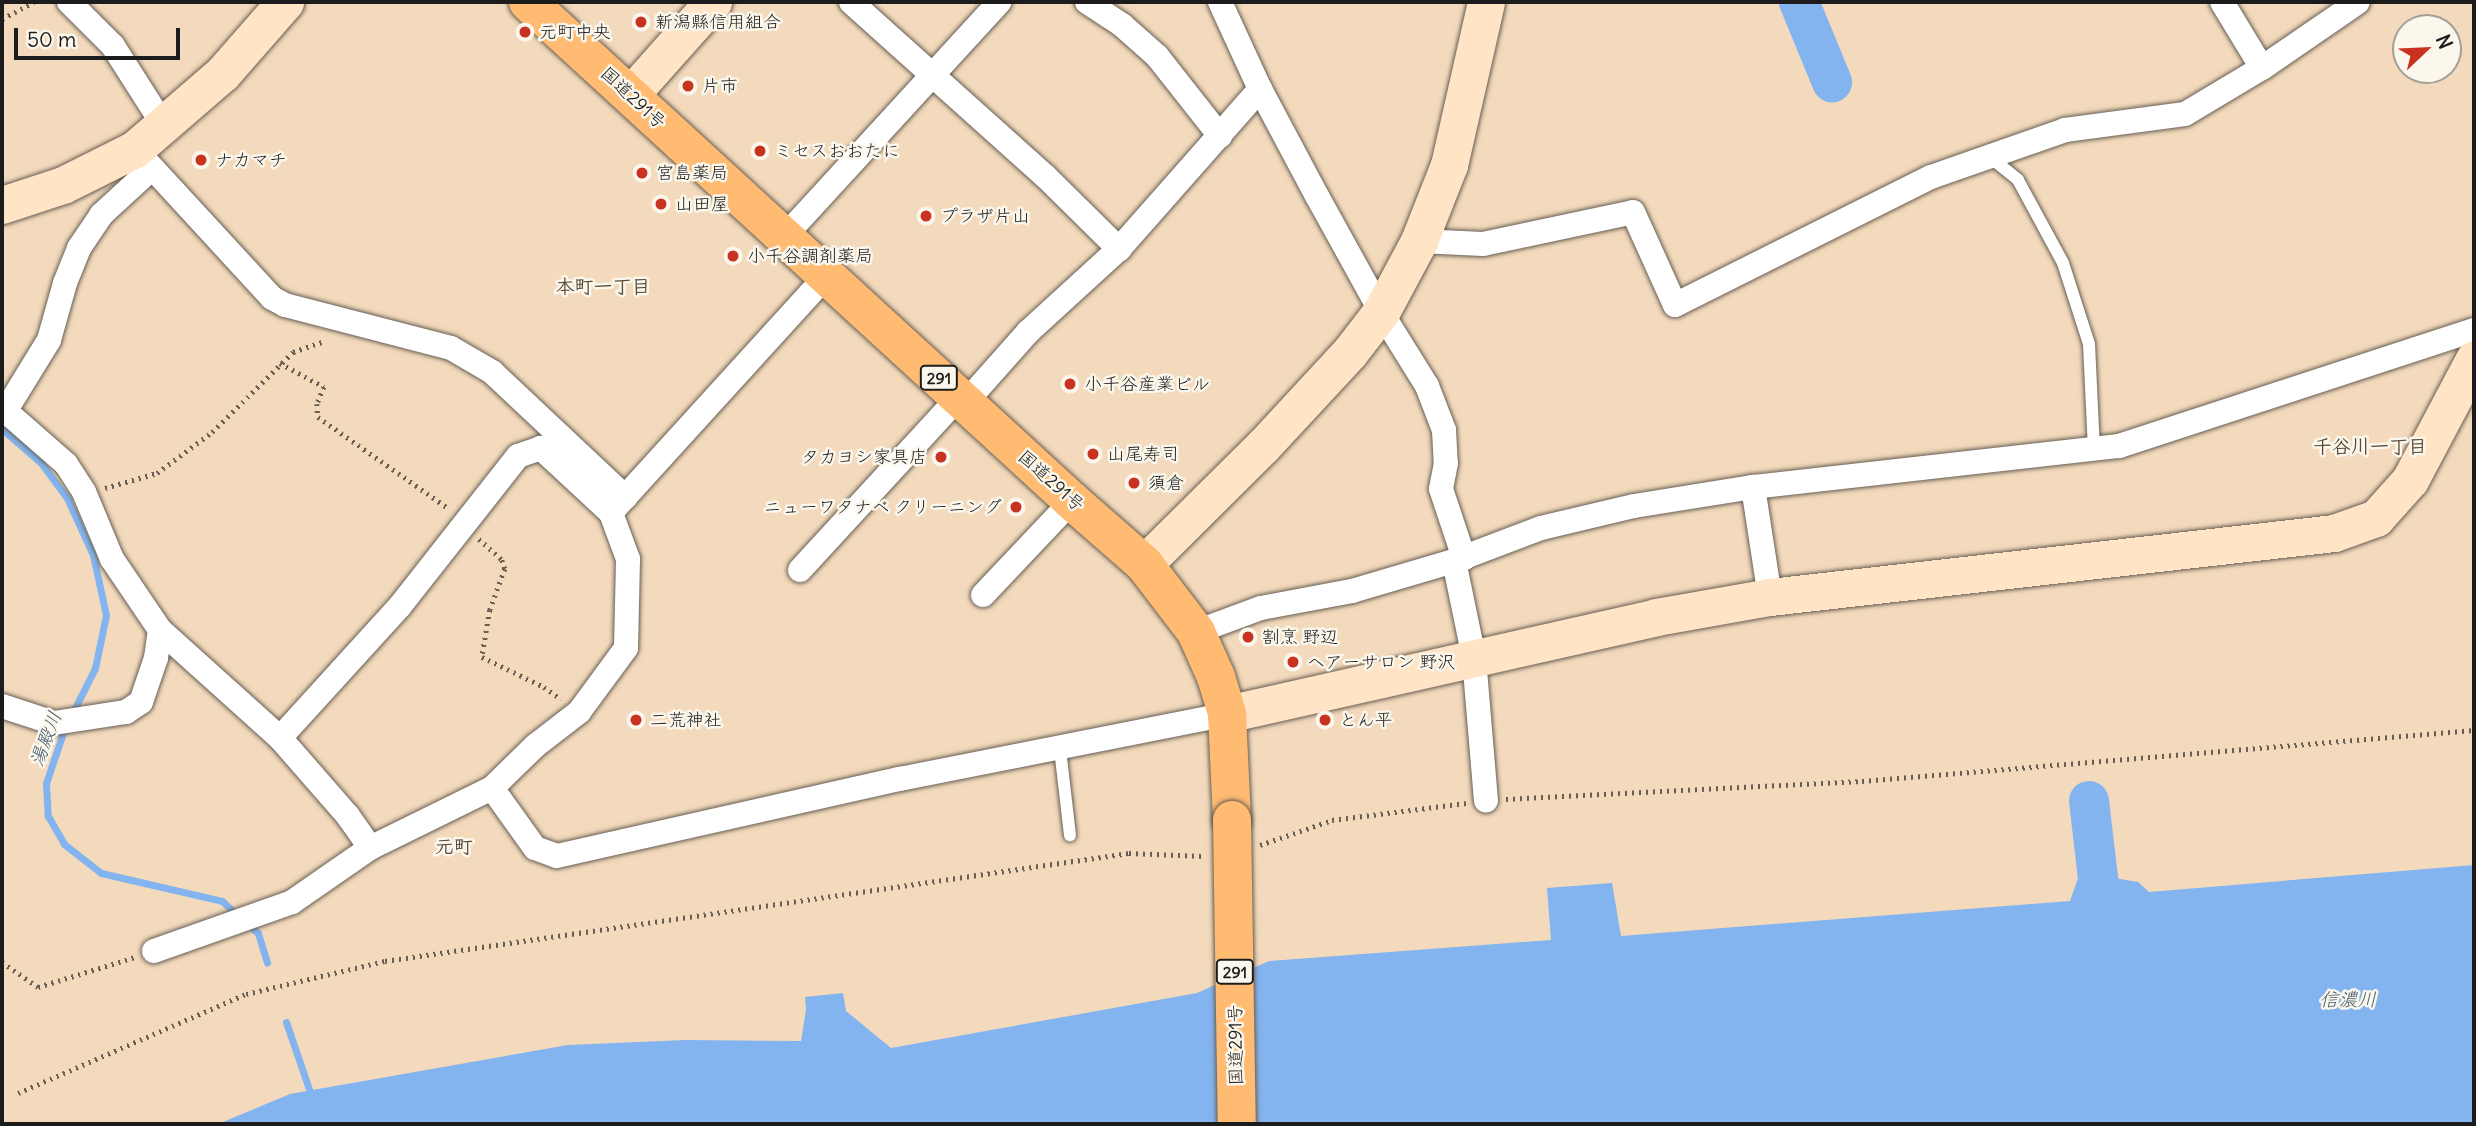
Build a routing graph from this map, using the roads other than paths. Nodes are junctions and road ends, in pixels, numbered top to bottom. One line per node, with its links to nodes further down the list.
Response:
1 (69, 2): 16 (street)
2 (285, 2): 16 (street)
3 (528, 2): 15 (highway, 国道291号 / 291)
4 (713, 2): 15 (street)
5 (851, 2): 13 (street)
6 (999, 2): 13 (street)
7 (1087, 2): 17 (street)
8 (1220, 2): 14 (street)
9 (1486, 2): 22 (street)
10 (2222, 2): 12 (street)
11 (2358, 2): 12 (street)
12 (2262, 68): 18 (street)
13 (931, 75): 21 (street); 23 (street)
14 (1260, 89): 17 (street); 25 (street)
15 (630, 95): 21 (highway, 国道291号 / 291)
16 (164, 126): 19 (street)
17 (1220, 136): 23 (street)
18 (1990, 156): 22 (street); 30 (lane)
19 (143, 159): 20 (street); 29 (street); 33 (street)
20 (2, 205)
21 (784, 237): 24 (highway, 国道291号 / 291)
22 (1419, 241): 25 (street)
23 (1119, 249): 28 (street)
24 (827, 275): 28 (highway, 国道291号 / 291); 33 (street)
25 (1381, 312): 34 (street); 35 (street)
26 (2474, 330): 30 (street)
27 (2474, 359): 38 (street)
28 (962, 400): 32 (highway, 国道291号 / 291); 36 (street)
29 (4, 409): 39 (street)
30 (2094, 449): 31 (street)
31 (1753, 487): 34 (street); 38 (street)
32 (1072, 501): 35 (highway, 国道291号 / 291); 37 (street)
33 (618, 505): 44 (street); 46 (street)
34 (1459, 559): 40 (street); 41 (street)
35 (1144, 564): 40 (highway, 国道291号 / 291)
36 (800, 570)
37 (983, 595)
38 (1770, 597): 41 (street)
39 (160, 630): 42 (street); 44 (street)
40 (1196, 632): 43 (highway, 国道291号 / 291)
41 (1474, 658): 43 (street); 47 (street)
42 (2, 706)
43 (1227, 714): 45 (street); 51 (highway, 国道291号 / 291, bridge)
44 (279, 738): 49 (street)
45 (1060, 748): 46 (street); 48 (lane)
46 (492, 788): 49 (street)
47 (1486, 800)
48 (1070, 835)
49 (370, 848): 50 (street)
50 (154, 951)
51 (1237, 1124)

